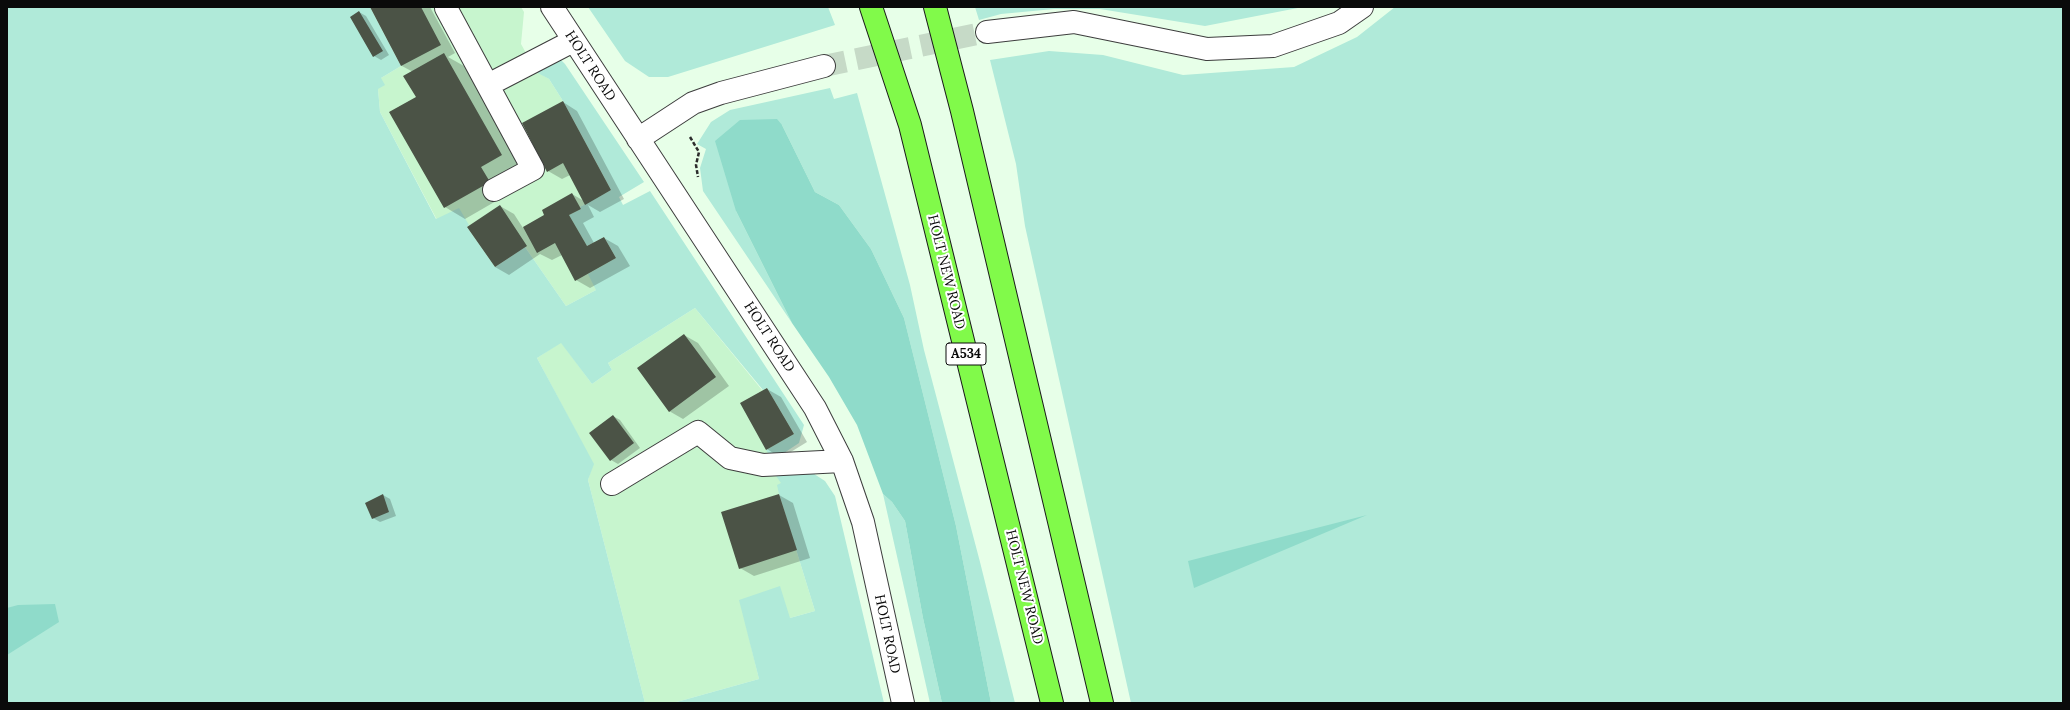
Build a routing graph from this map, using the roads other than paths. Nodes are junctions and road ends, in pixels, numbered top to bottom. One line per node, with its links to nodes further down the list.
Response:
1 (552, 7): 7 (street, HOLT ROAD)
2 (871, 7): 15 (highway, HOLT NEW ROAD / A534)
3 (935, 7): 16 (highway)
4 (1362, 7): 6 (street)
5 (446, 8): 9 (street)
6 (987, 32)
7 (573, 41): 9 (street); 10 (street, HOLT ROAD)
8 (824, 66): 10 (street)
9 (488, 85): 11 (street)
10 (638, 139): 12 (street, HOLT ROAD)
11 (494, 190)
12 (842, 461): 13 (street); 14 (street, HOLT ROAD)
13 (612, 484)
14 (903, 703)
15 (1052, 703)
16 (1102, 703)

